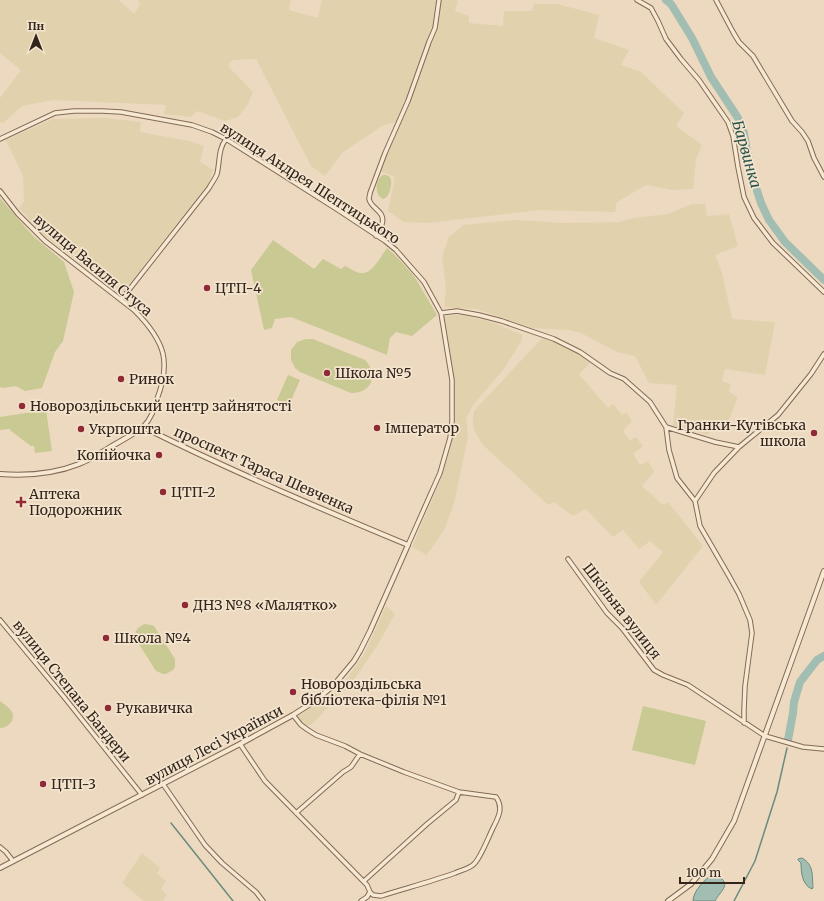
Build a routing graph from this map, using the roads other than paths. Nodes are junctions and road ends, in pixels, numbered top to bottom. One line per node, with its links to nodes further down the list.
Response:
1 (439, 0): 8 (street)
2 (637, 0): 9 (street)
3 (716, 0): 6 (street)
4 (0, 139): 5 (street, вулиця Андрея Шептицького)
5 (226, 139): 8 (street, вулиця Андрея Шептицького); 10 (street)
6 (824, 176)
7 (0, 191): 10 (street, вулиця Василя Стуса)
8 (376, 236): 11 (street, вулиця Андрея Шептицького)
9 (824, 292)
10 (122, 300): 13 (street, вулиця Василя Стуса)
11 (441, 312): 14 (street); 18 (street, вулиця Андрея Шептицького)
12 (824, 354): 15 (street)
13 (143, 427): 16 (street); 18 (street, проспект Тараса Шевченка)
14 (666, 427): 15 (street); 17 (street)
15 (739, 447): 17 (street)
16 (0, 474)
17 (695, 501): 23 (street)
18 (408, 545): 22 (street, вулиця Лесі Українки)
19 (568, 559): 23 (street, Шкільна вулиця)
20 (824, 571): 24 (street)
21 (0, 620): 30 (street, вулиця Степана Бандери)
22 (293, 715): 25 (street, вулиця Лесі Українки); 27 (street)
23 (744, 722): 24 (street, Шкільна вулиця)
24 (765, 736): 26 (street, Шкільна вулиця); 39 (street)
25 (241, 746): 28 (street, вулиця Лесі Українки); 31 (street)
26 (824, 749)
27 (360, 754): 29 (street); 31 (street)
28 (164, 785): 30 (street, вулиця Лесі Українки); 37 (street)
29 (459, 792): 35 (street); 36 (street)
30 (142, 795): 33 (street, вулиця Лесі Українки)
31 (296, 813): 35 (street)
32 (0, 847): 33 (street)
33 (13, 861): 34 (street, вулиця Лесі Українки)
34 (0, 868)
35 (364, 881): 36 (street)
36 (370, 892): 38 (street)
37 (263, 901)
38 (362, 901)
39 (668, 901)

